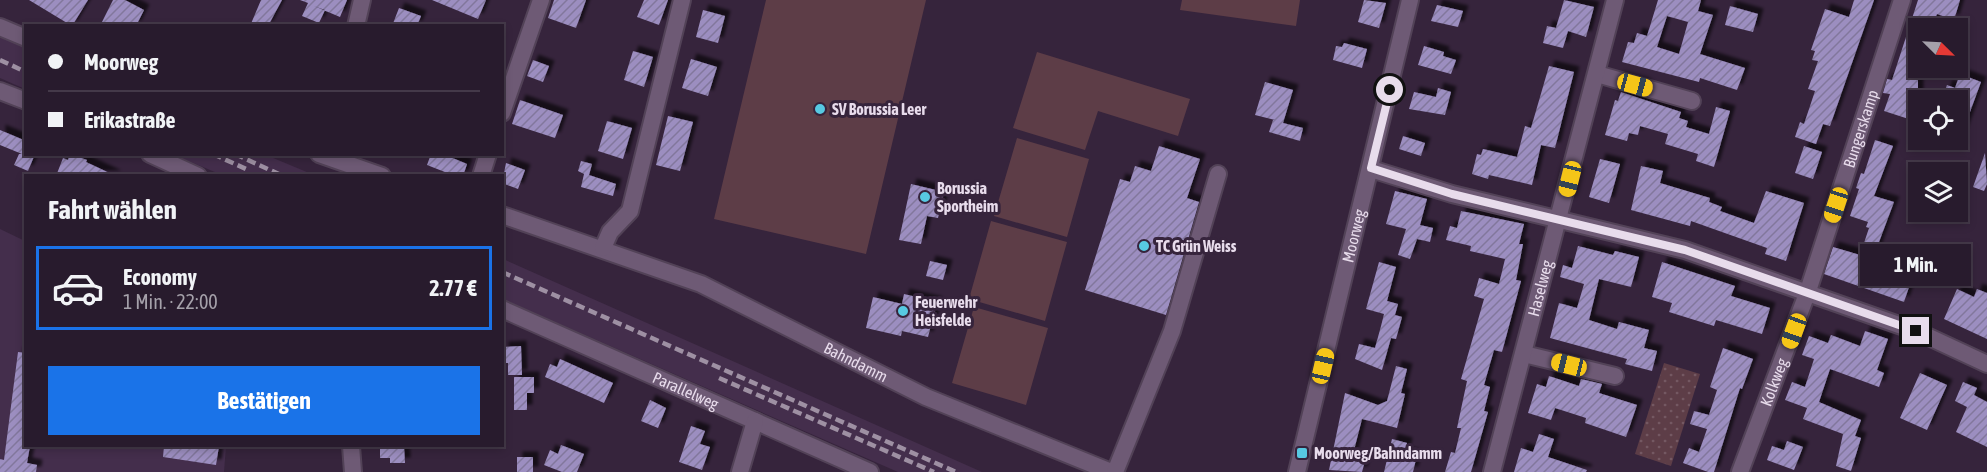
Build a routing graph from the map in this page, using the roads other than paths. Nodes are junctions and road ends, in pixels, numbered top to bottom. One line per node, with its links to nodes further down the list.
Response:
1 (362, 0): 7 (street)
2 (541, 0): 14 (street)
3 (682, 0): 25 (street)
4 (1410, 0): 18 (street, Moorweg)
5 (1615, 0): 10 (street, Haselweg)
6 (1902, 0): 26 (street, Bungerskamp)
7 (356, 24)
8 (0, 27): 9 (street)
9 (24, 37)
10 (1597, 74): 13 (street); 24 (street, Haselweg)
11 (0, 91): 12 (street)
12 (24, 100)
13 (1692, 101)
14 (504, 107)
15 (154, 156): 19 (street)
16 (325, 156): 20 (street)
17 (487, 156): 21 (street)
18 (1371, 168): 24 (street); 38 (street, Moorweg)
19 (194, 174)
20 (376, 174)
21 (482, 174)
22 (1218, 174): 37 (street)
23 (504, 216): 25 (street, Bahndamm)
24 (1559, 221): 26 (street); 28 (street, Haselweg)
25 (603, 248): 36 (street, Bahndamm)
26 (1808, 291): 29 (street); 40 (street, Kolkweg)
27 (504, 310): 31 (street, Parallelweg)
28 (1524, 354): 30 (street); 39 (street, Haselweg)
29 (1987, 364)
30 (1615, 376)
31 (755, 421): 34 (street); 35 (street, Parallelweg)
32 (351, 447): 33 (street)
33 (353, 472)
34 (740, 472)
35 (870, 472)
36 (1111, 472)
37 (1115, 472)
38 (1297, 472)
39 (1492, 472)
40 (1740, 472)

